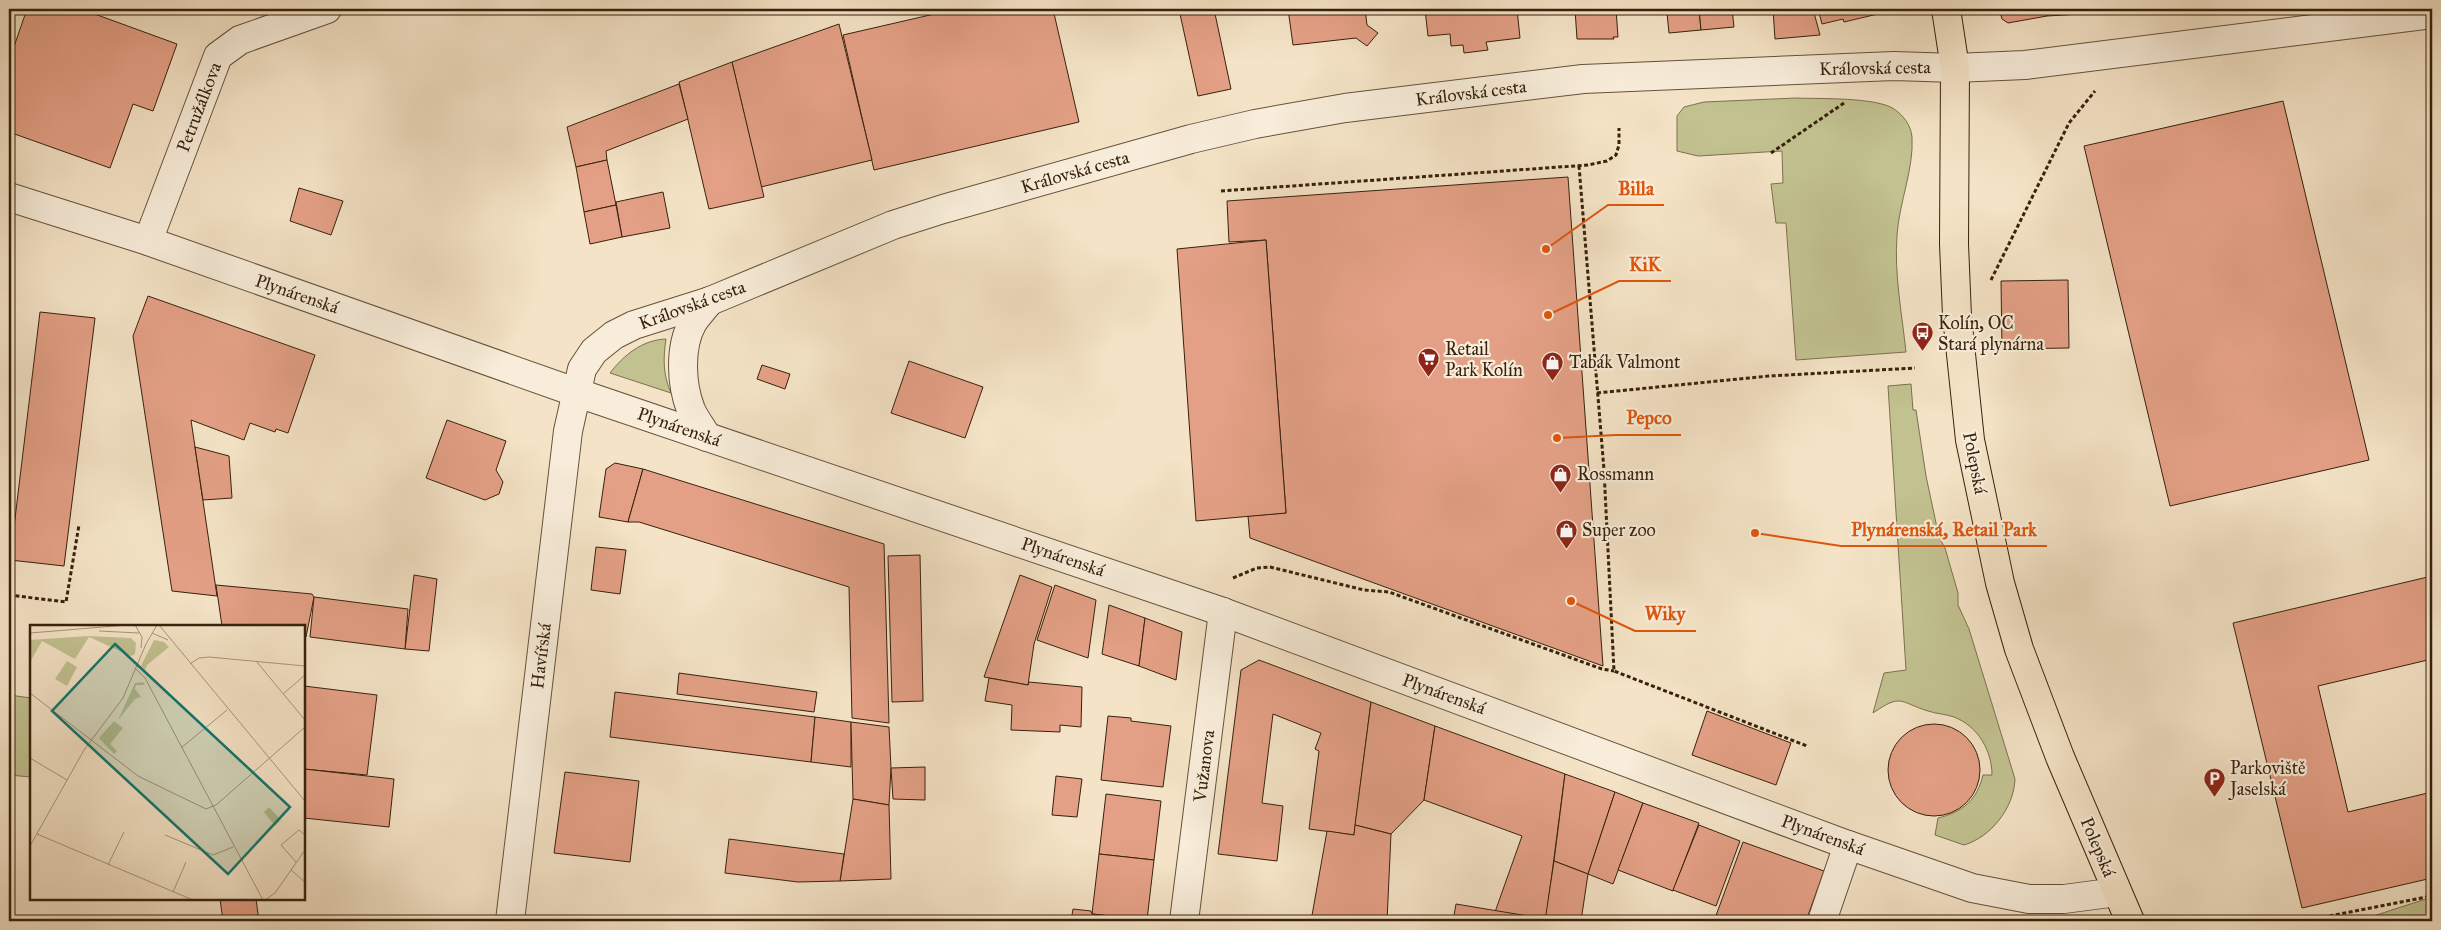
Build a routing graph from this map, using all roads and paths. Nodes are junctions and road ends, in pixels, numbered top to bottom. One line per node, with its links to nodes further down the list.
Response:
1 (327, 9): 12 (street, Petružálkova)
2 (1946, 9): 4 (main road, Polepská)
3 (2432, 14): 4 (street, Královská cesta)
4 (1955, 68): 14 (street, Královská cesta); 26 (main road, Polepská)
5 (2097, 89): 13 (path)
6 (1849, 101): 8 (path)
7 (1619, 128): 9 (path)
8 (1771, 154)
9 (1579, 166): 10 (path); 17 (path)
10 (1221, 191)
11 (9, 197): 12 (street, Plynárenská)
12 (148, 241): 16 (street, Plynárenská)
13 (1991, 280)
14 (710, 301): 16 (street, Královská cesta); 18 (street)
15 (1915, 368): 17 (path)
16 (575, 392): 18 (street, Plynárenská); 29 (street, Havířská)
17 (1597, 393): 23 (path)
18 (707, 437): 22 (street, Plynárenská)
19 (79, 525): 21 (path)
20 (1233, 578): 23 (path)
21 (9, 595)
22 (1223, 612): 25 (street, Plynárenská); 30 (street, Vužanova)
23 (1614, 671): 24 (path)
24 (1807, 746)
25 (1848, 846): 26 (street, Plynárenská); 31 (street)
26 (2117, 892): 32 (main road, Polepská)
27 (2432, 896): 28 (path)
28 (2313, 920): 33 (path)
29 (510, 921)
30 (1184, 921)
31 (1822, 921)
32 (2130, 921)
33 (2304, 921)

